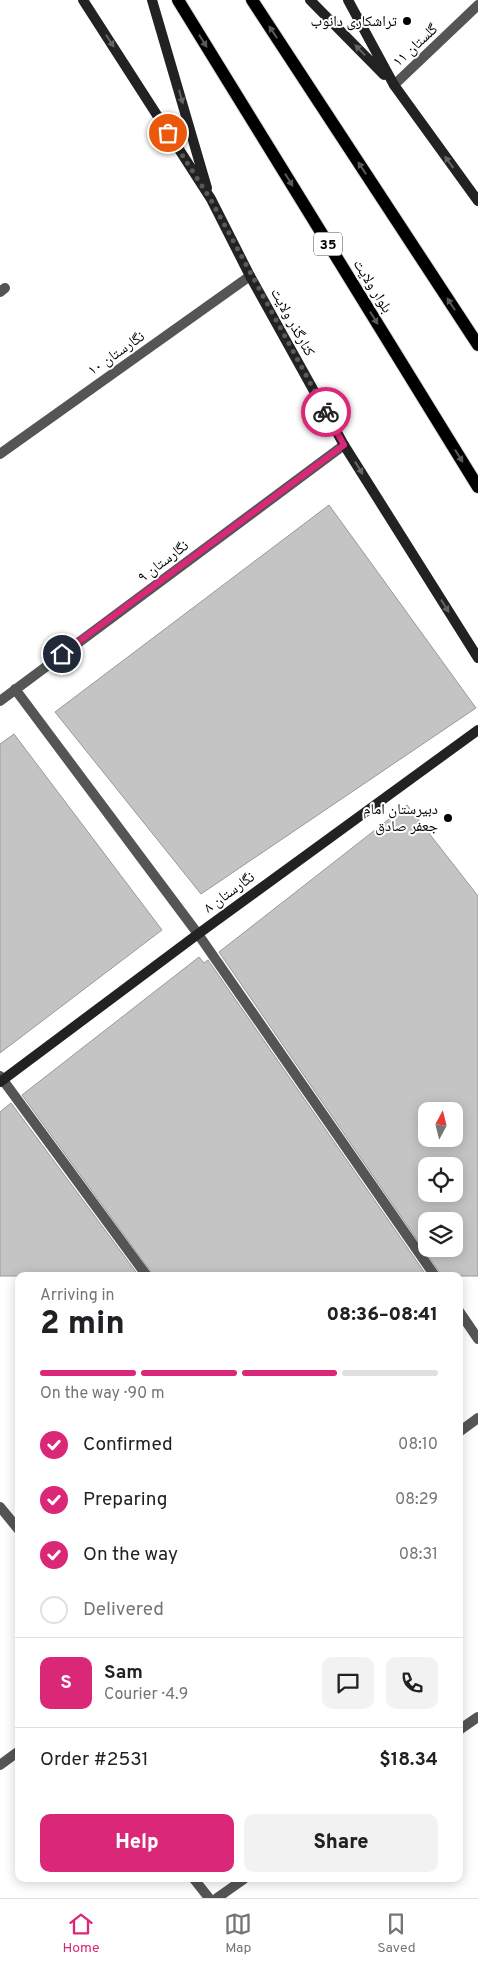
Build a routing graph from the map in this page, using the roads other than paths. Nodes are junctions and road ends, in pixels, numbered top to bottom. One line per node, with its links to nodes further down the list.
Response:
1 (83, 0): 9 (main road, کنارگذر ولایت, one-way to 9)
2 (152, 0): 9 (main road, one-way to 9)
3 (178, 0): 15 (main road, بلوار ولایت / 35, one-way to 15)
4 (252, 0): 12 (main road, one-way to 4)
5 (310, 0): 8 (main road, one-way to 5)
6 (348, 0): 8 (main road)
7 (476, 10): 8 (street, گلستان ۱۱)
8 (394, 85): 10 (main road, one-way to 8)
9 (211, 200): 11 (main road, کنارگذر ولایت)
10 (478, 201)
11 (250, 276): 13 (main road, کنارگذر ولایت); 14 (street, نگارستان ۱۰)
12 (478, 345)
13 (344, 445): 16 (main road, کنارگذر ولایت, one-way to 16); 17 (street, نگارستان ۹)
14 (0, 454)
15 (478, 487)
16 (478, 658)
17 (15, 689): 18 (street, نگارستان ۹); 20 (street)
18 (0, 701)
19 (478, 730): 20 (main road, نگارستان ۸)
20 (198, 934): 21 (main road, نگارستان ۸); 23 (street)
21 (1, 1079): 22 (street)
22 (144, 1272)
23 (431, 1272)
24 (463, 1317): 25 (street)
25 (478, 1339)
26 (478, 1418): 27 (street)
27 (463, 1429)
28 (0, 1507): 29 (street)
29 (15, 1525)
30 (478, 1716): 31 (street)
31 (463, 1727)
32 (15, 1754): 33 (street)
33 (0, 1765)
34 (196, 1882): 36 (street)
35 (240, 1882): 37 (street)
36 (208, 1898)
37 (217, 1898)

